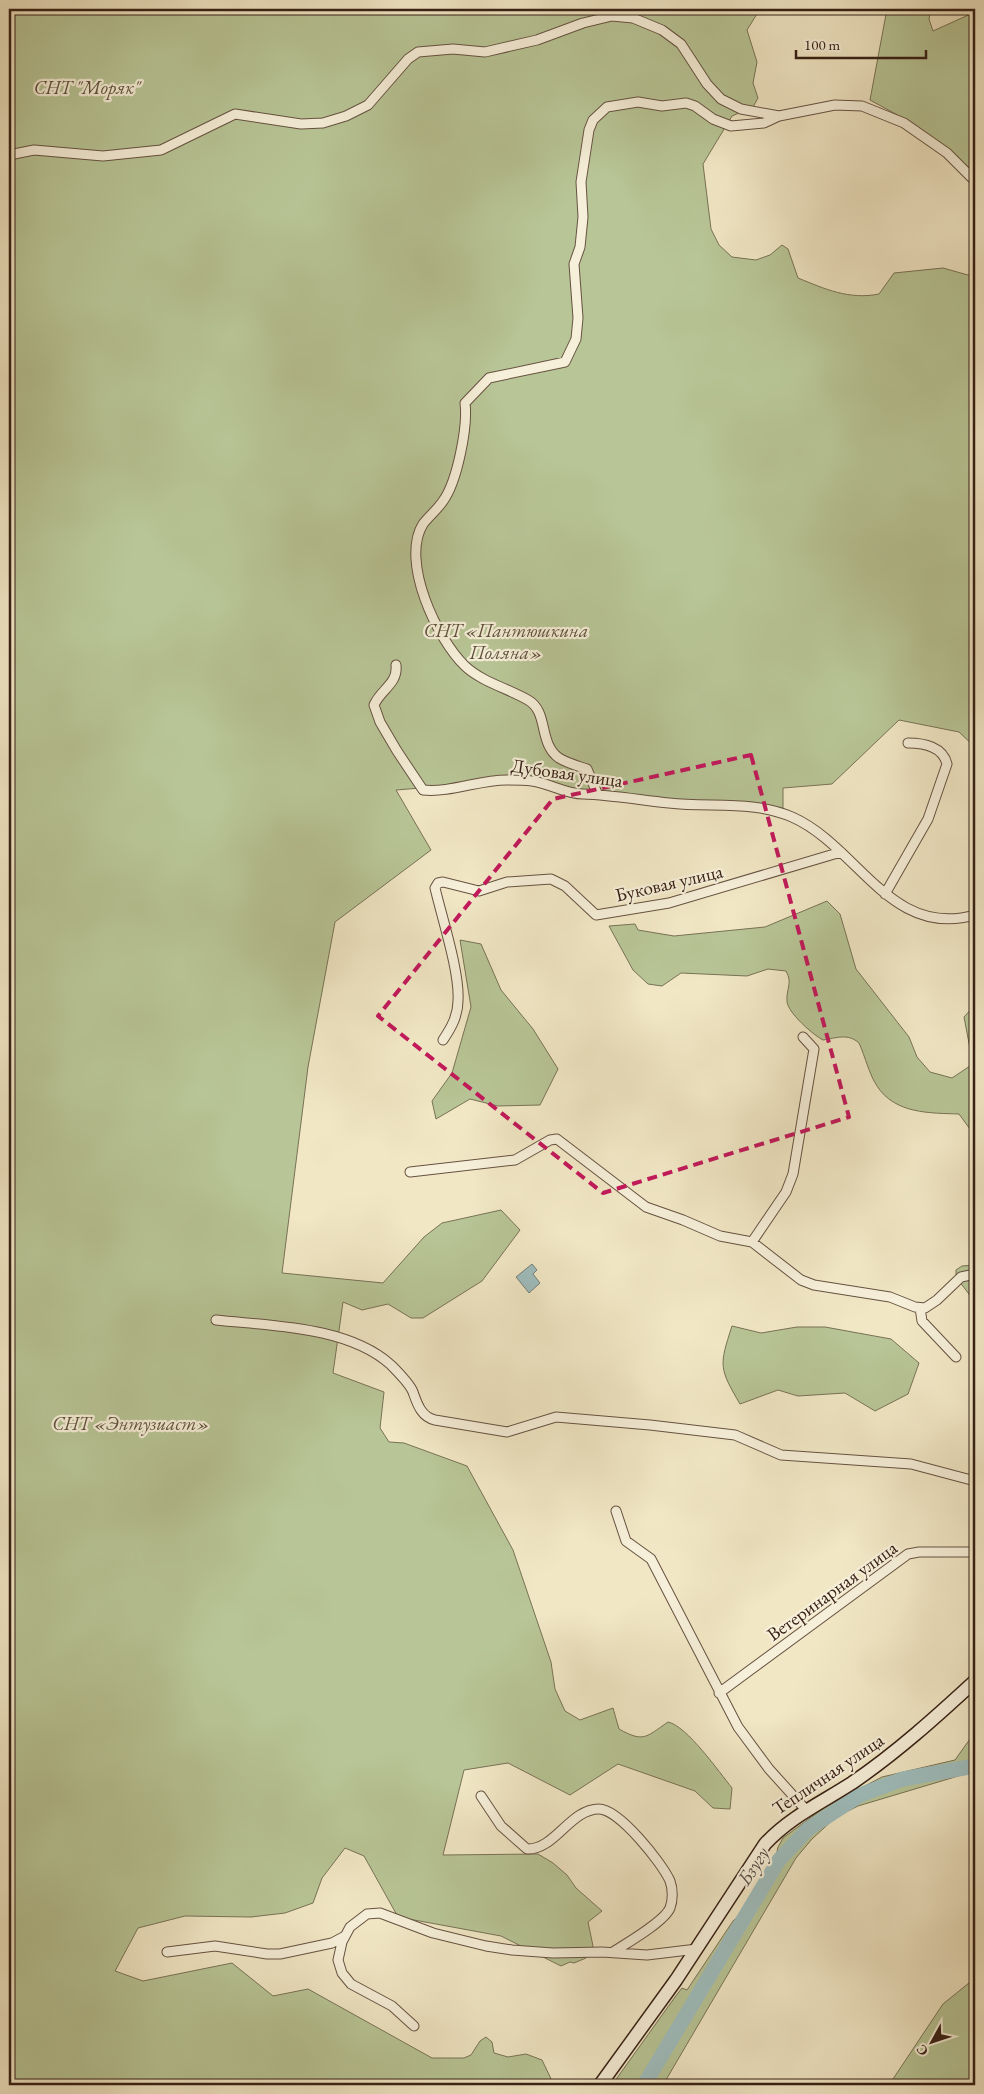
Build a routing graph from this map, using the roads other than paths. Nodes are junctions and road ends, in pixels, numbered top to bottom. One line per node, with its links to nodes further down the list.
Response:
1 (779, 116): 2 (street); 3 (street); 6 (street, Дубовая улица)
2 (9, 155)
3 (975, 181)
4 (396, 665): 6 (street, Дубовая улица)
5 (908, 743): 8 (street)
6 (597, 793): 7 (street, Дубовая улица)
7 (841, 852): 8 (street); 11 (street, Буковая улица)
8 (885, 894): 9 (street)
9 (975, 915)
10 (803, 1037): 13 (street)
11 (443, 1040)
12 (410, 1172): 13 (street)
13 (752, 1242): 15 (street)
14 (975, 1274): 15 (street)
15 (920, 1308): 17 (street)
16 (216, 1320): 18 (street)
17 (956, 1357)
18 (975, 1481)
19 (616, 1511): 22 (street)
20 (975, 1552): 22 (street, Ветеринарная улица)
21 (975, 1681): 24 (street, Тепличная улица)
22 (719, 1693): 24 (street)
23 (481, 1796): 28 (street)
24 (806, 1810): 26 (street, Тепличная улица)
25 (346, 1936): 27 (street); 28 (street); 29 (street)
26 (697, 1950): 28 (street); 30 (street, Тепличная улица)
27 (167, 1952)
28 (613, 1952)
29 (414, 2026)
30 (600, 2085)

